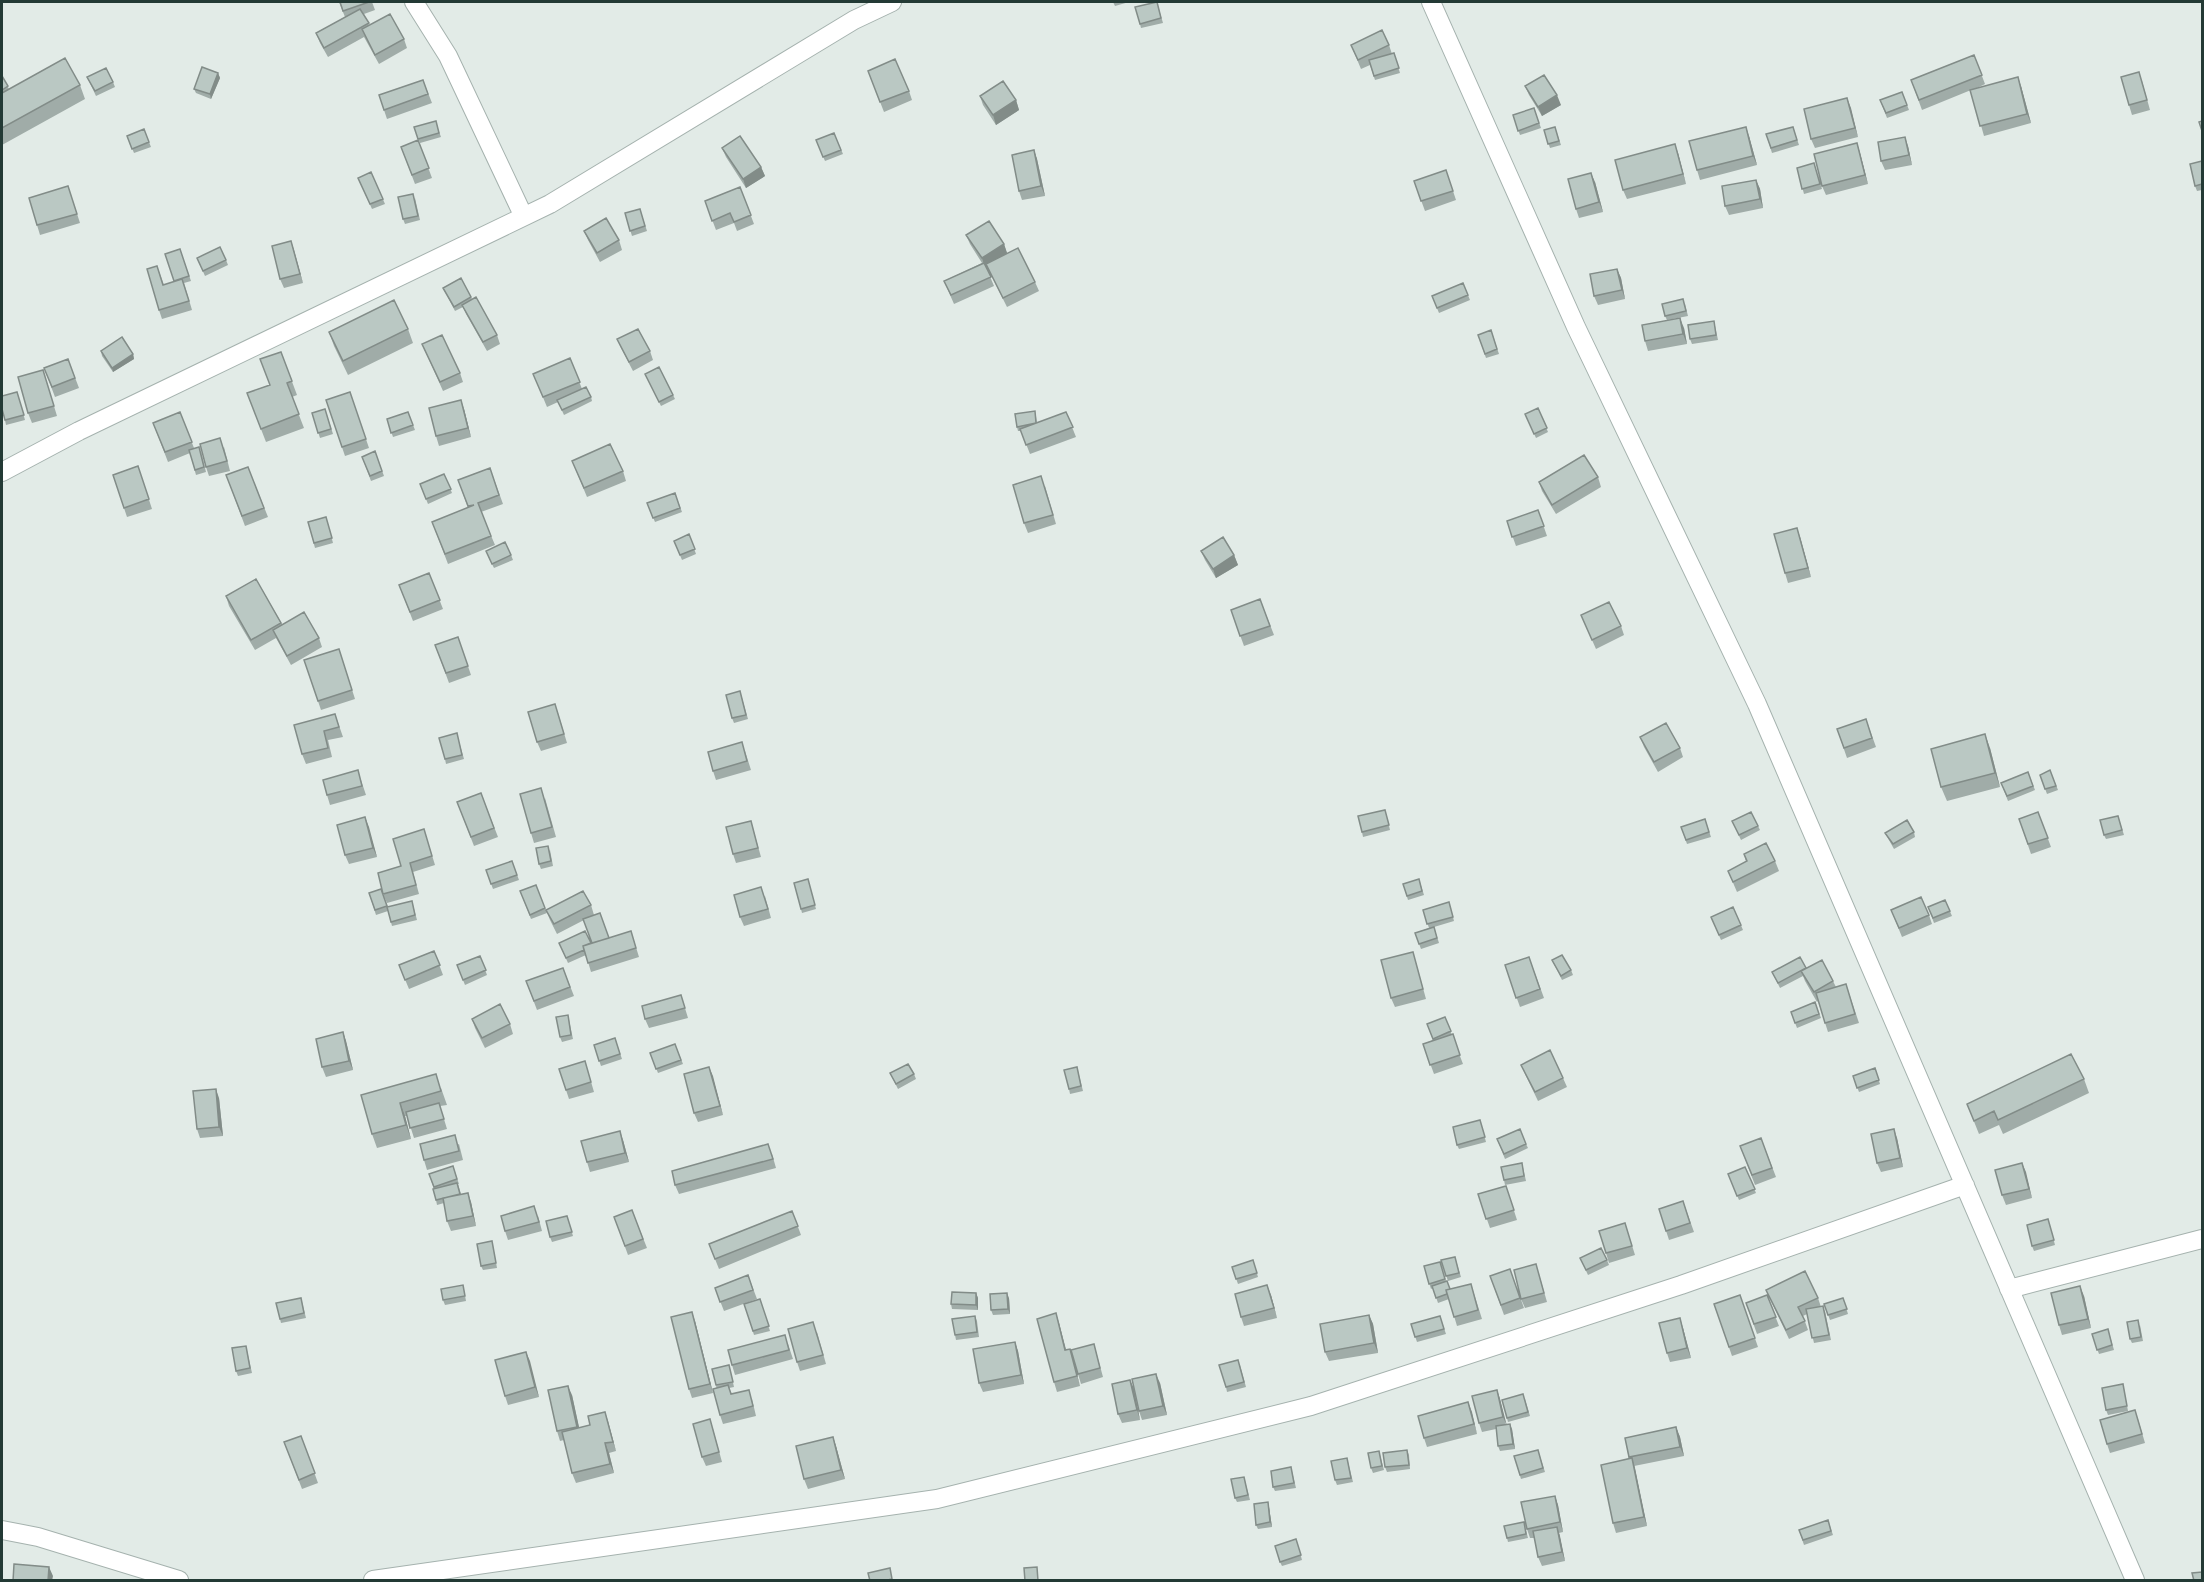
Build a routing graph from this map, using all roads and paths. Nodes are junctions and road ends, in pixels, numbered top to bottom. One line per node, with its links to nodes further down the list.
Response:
1 (414, 2): 4 (street)
2 (892, 2): 4 (street)
3 (1431, 2): 6 (street)
4 (523, 215): 5 (street)
5 (2, 472)
6 (1965, 1185): 8 (street); 11 (street)
7 (2202, 1239): 8 (street)
8 (2009, 1289): 12 (street)
9 (2, 1530): 10 (street)
10 (179, 1581)
11 (373, 1581)
12 (2134, 1581)

